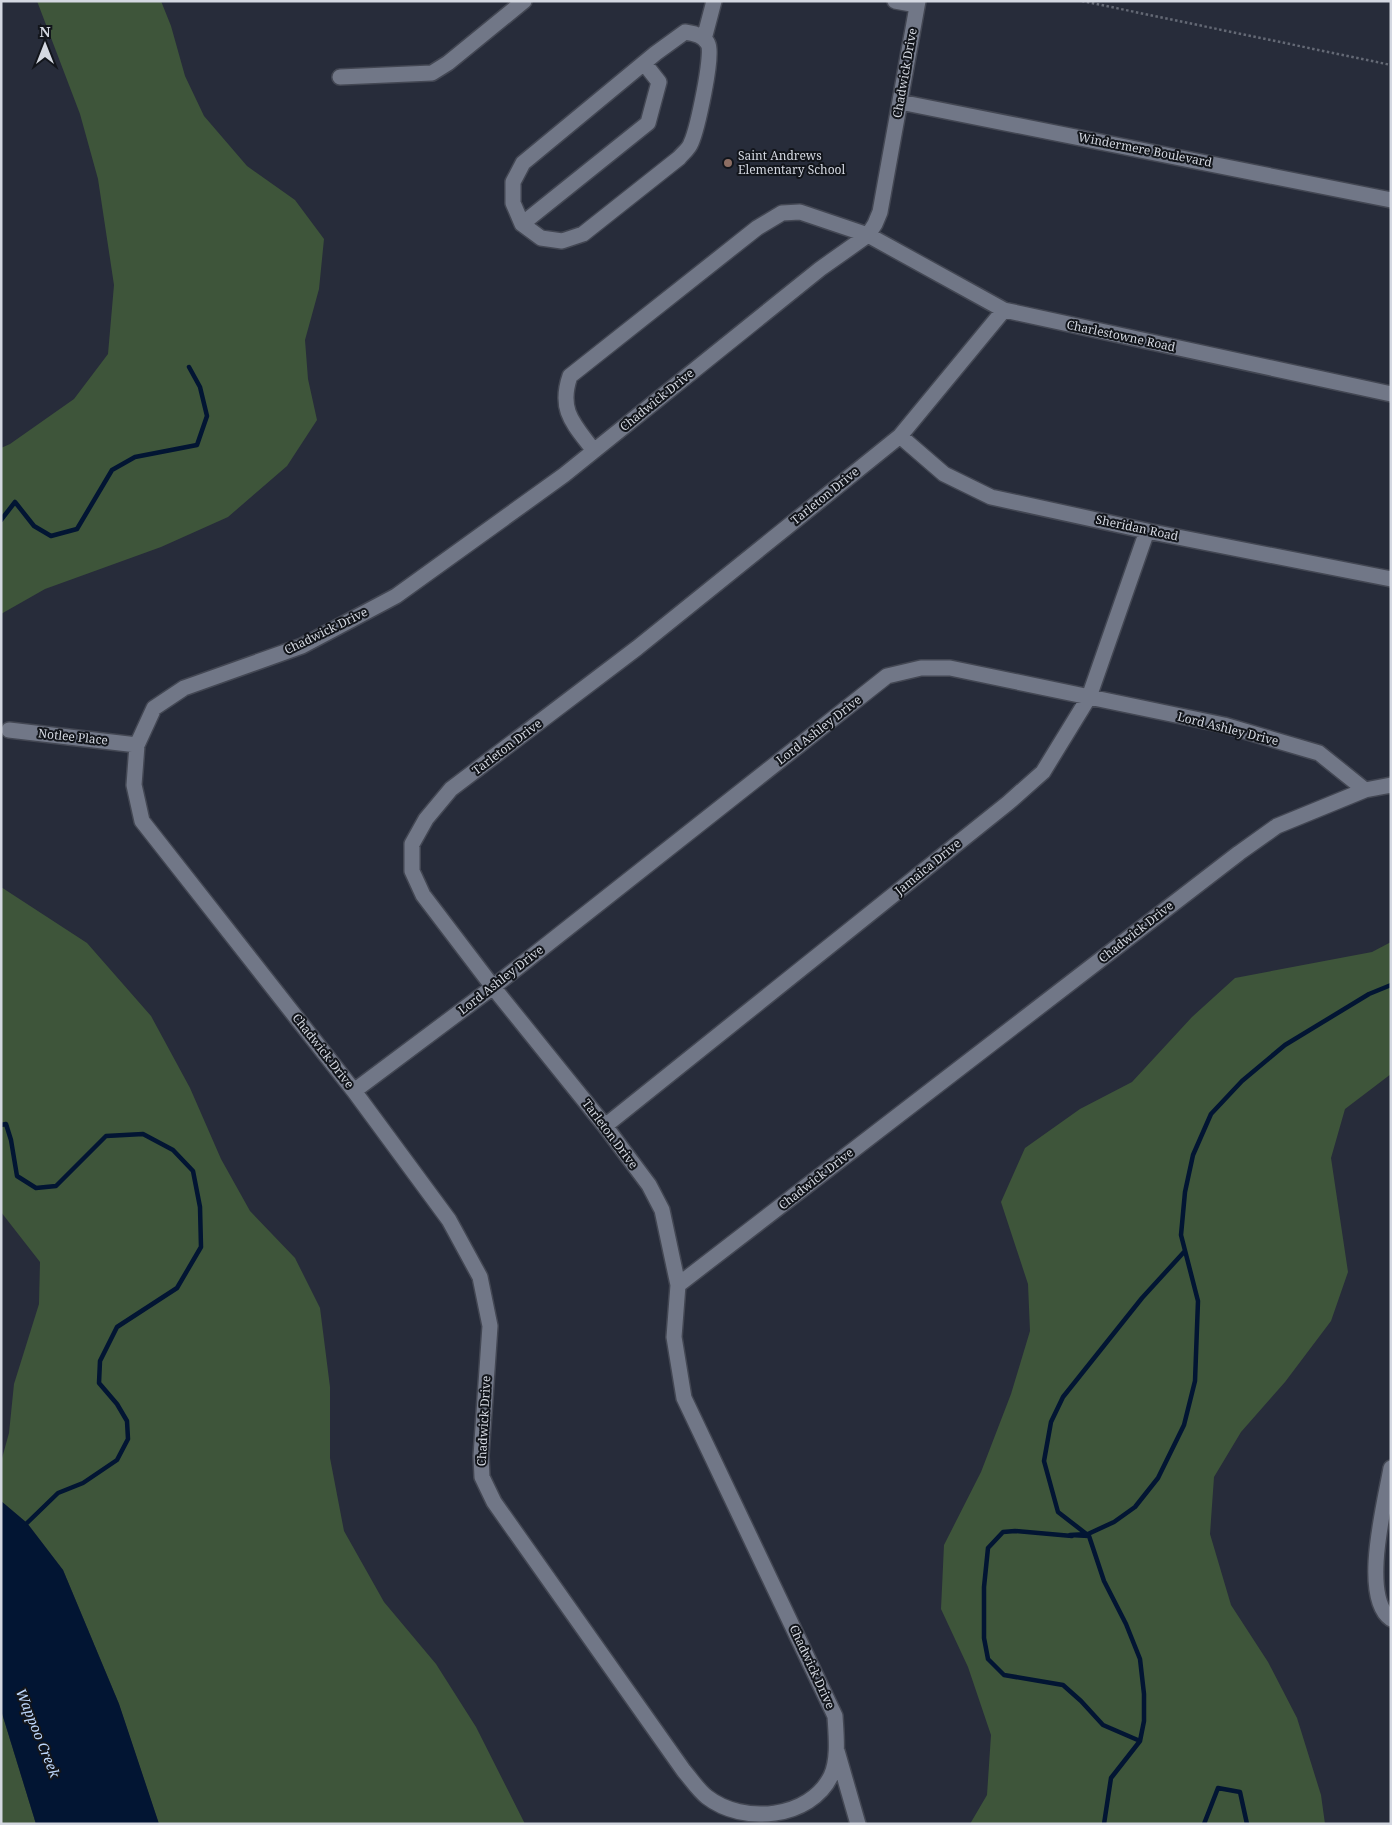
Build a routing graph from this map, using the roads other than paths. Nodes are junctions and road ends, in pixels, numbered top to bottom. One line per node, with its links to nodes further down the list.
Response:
1 (524, 1): 7 (street)
2 (714, 1): 5 (street)
3 (895, 1): 4 (street)
4 (917, 3): 8 (street, Chadwick Drive)
5 (704, 38): 6 (street); 10 (street)
6 (644, 64): 10 (street); 10 (street)
7 (340, 77)
8 (900, 102): 9 (street, Windermere Boulevard); 11 (street, Chadwick Drive)
9 (1391, 200)
10 (522, 224)
11 (868, 235): 12 (street, Charlestowne Road); 15 (street, Chadwick Drive); 15 (street, Charlestowne Road)
12 (1004, 310): 13 (street, Charlestowne Road); 14 (street, Tarleton Drive)
13 (1391, 394)
14 (900, 436): 16 (street, Sheridan Road); 23 (street, Tarleton Drive)
15 (594, 451): 20 (street, Chadwick Drive)
16 (1147, 531): 17 (street, Sheridan Road); 18 (street, Jamaica Drive)
17 (1391, 578)
18 (1088, 697): 22 (street, Lord Ashley Drive); 23 (street, Lord Ashley Drive); 25 (street, Jamaica Drive)
19 (9, 730): 20 (street, Notlee Place)
20 (137, 744): 24 (street, Chadwick Drive)
21 (1391, 785): 22 (street, Chadwick Drive)
22 (1365, 790): 26 (street, Chadwick Drive)
23 (493, 987): 24 (street, Lord Ashley Drive); 25 (street, Tarleton Drive)
24 (354, 1091): 30 (street, Chadwick Drive)
25 (605, 1126): 26 (street, Tarleton Drive)
26 (678, 1285): 29 (street, Chadwick Drive)
27 (1391, 1468): 28 (street)
28 (1391, 1619)
29 (836, 1747): 30 (street, Chadwick Drive); 32 (street)
30 (786, 1813): 31 (street)
31 (772, 1824)
32 (858, 1824)

